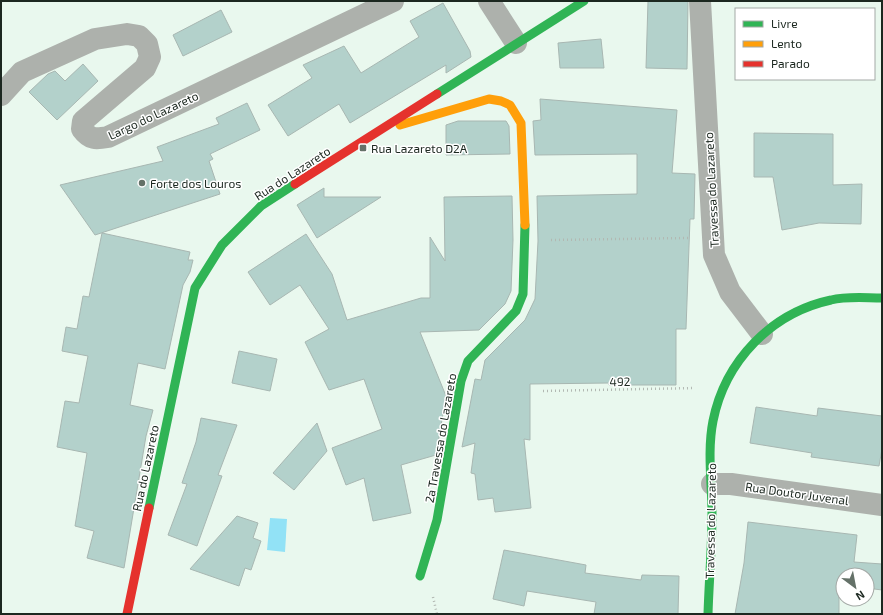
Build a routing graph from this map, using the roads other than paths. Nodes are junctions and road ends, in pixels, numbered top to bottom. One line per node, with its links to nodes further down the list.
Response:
1 (393, 1): 6 (street, Largo do Lazareto)
2 (489, 1): 5 (street)
3 (584, 1): 5 (street, Rua do Lazareto)
4 (700, 1): 9 (street, Travessa do Lazareto)
5 (516, 43): 7 (street, Rua do Lazareto)
6 (1, 95)
7 (376, 132): 12 (street, 2a Travessa do Lazareto); 13 (street, Rua do Lazareto)
8 (882, 298): 9 (street)
9 (762, 334): 10 (street, Travessa do Lazareto)
10 (712, 484): 11 (street, Rua Doutor Juvenal); 14 (street, Travessa do Lazareto)
11 (882, 505)
12 (420, 576)
13 (127, 614)
14 (708, 614)

